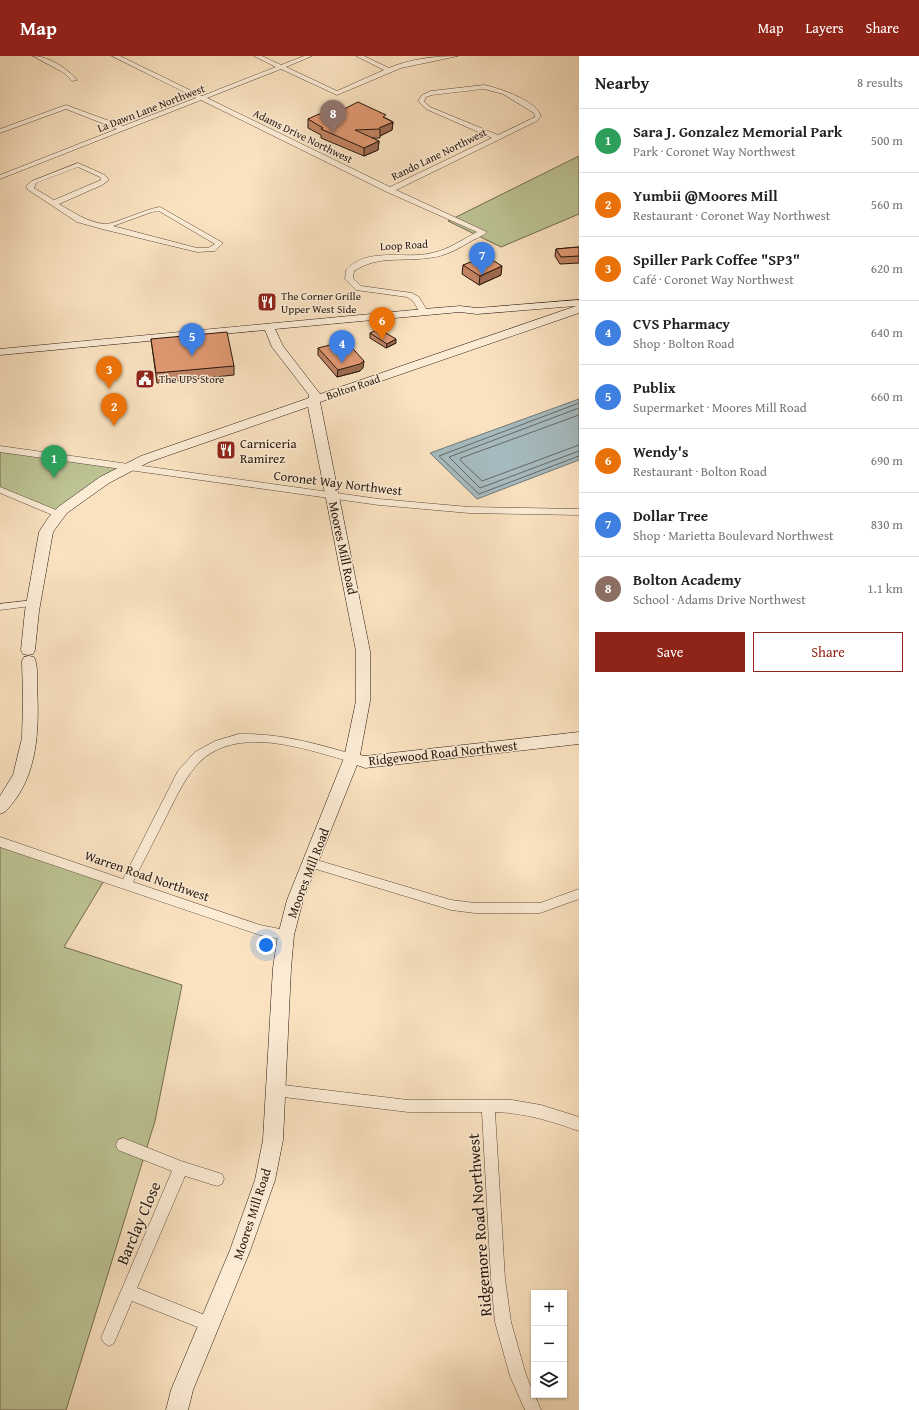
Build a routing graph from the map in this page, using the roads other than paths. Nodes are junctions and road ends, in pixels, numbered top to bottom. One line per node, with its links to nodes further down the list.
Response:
1 (36, 56): 9 (street)
2 (115, 56): 10 (street, Adams Drive Northwest)
3 (257, 56): 7 (street)
4 (309, 56): 7 (street, La Dawn Lane Northwest)
5 (359, 56): 8 (street)
6 (455, 56): 8 (street)
7 (281, 67): 8 (street); 10 (street, La Dawn Lane Northwest)
8 (388, 70)
9 (74, 80)
10 (201, 99): 11 (street, La Dawn Lane Northwest); 17 (street, Adams Drive Northwest)
11 (124, 129): 12 (street); 15 (street, La Dawn Lane Northwest)
12 (0, 131)
13 (498, 138): 13 (street, Rando Lane Northwest); 17 (street, Rando Lane Northwest)
14 (32, 165): 15 (street); 15 (street, La Dawn Lane Northwest); 16 (street, La Dawn Lane Northwest)
15 (49, 169): 18 (street); 18 (street)
16 (0, 177)
17 (390, 190): 20 (street, Adams Drive Northwest)
18 (54, 202): 19 (street)
19 (105, 227): 19 (street)
20 (480, 231): 26 (street, Loop Road)
21 (579, 296): 24 (street)
22 (579, 303): 23 (street)
23 (529, 307): 24 (street); 27 (street)
24 (460, 309): 26 (street)
25 (579, 309): 27 (street, Bolton Road)
26 (424, 312): 28 (street)
27 (543, 322): 30 (street, Bolton Road)
28 (268, 326): 29 (street); 30 (street, Moores Mill Road)
29 (0, 352)
30 (313, 401): 32 (street, Bolton Road); 34 (street, Moores Mill Road)
31 (0, 449): 32 (street, Coronet Way Northwest)
32 (127, 467): 34 (street, Coronet Way Northwest); 36 (street, Bolton Road)
33 (0, 490): 36 (street)
34 (332, 496): 35 (street, Coronet Way Northwest); 41 (street, Moores Mill Road)
35 (579, 512)
36 (58, 514): 38 (street, Bolton Road)
37 (0, 607): 38 (street)
38 (33, 607): 39 (street); 42 (street, Bolton Road)
39 (0, 612)
40 (579, 738): 41 (street, Ridgewood Road Northwest)
41 (352, 758): 44 (street, Moores Mill Road); 45 (street, Ridgewood Road Northwest)
42 (0, 808)
43 (0, 842): 45 (street, Warren Road Northwest)
44 (310, 863): 46 (street); 47 (street, Moores Mill Road)
45 (126, 885): 47 (street, Warren Road Northwest)
46 (579, 894)
47 (286, 935): 48 (street, Moores Mill Road)
48 (275, 1090): 49 (street); 55 (street, Moores Mill Road)
49 (488, 1105): 50 (street); 58 (street, Ridgemore Road Northwest)
50 (579, 1124)
51 (123, 1145): 52 (street)
52 (181, 1168): 53 (street); 54 (street, Barclay Close)
53 (217, 1179)
54 (128, 1292): 55 (street); 56 (street, Barclay Close)
55 (210, 1324): 57 (street, Moores Mill Road)
56 (109, 1338)
57 (177, 1410)
58 (533, 1410)

